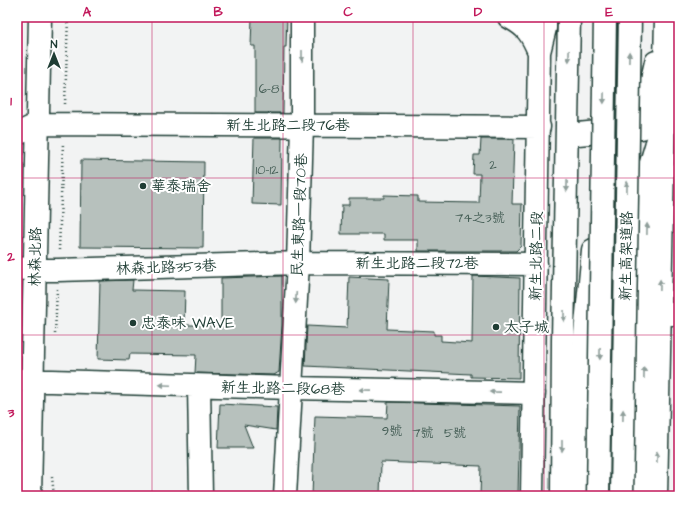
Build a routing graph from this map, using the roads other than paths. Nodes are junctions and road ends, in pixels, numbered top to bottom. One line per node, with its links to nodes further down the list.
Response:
1 (40, 17): 10 (main road, 林森北路)
2 (302, 17): 11 (main road, 民生東路一段70巷, one-way to 11)
3 (508, 17): 9 (main road)
4 (545, 17): 9 (main road, 新生北路二段)
5 (570, 17): 15 (main road, 新生北路二段, one-way to 15)
6 (605, 17): 16 (main road, 新生高架道路, one-way to 16, bridge)
7 (630, 17): 32 (main road, 新生高架道路, one-way to 7, bridge)
8 (666, 19): 13 (main road); 15 (main road)
9 (540, 52): 12 (main road, 新生北路二段)
10 (38, 124): 11 (main road, 新生北路二段76巷); 14 (main road); 19 (main road, 林森北路)
11 (302, 125): 12 (main road, 新生北路二段76巷); 17 (main road, 民生東路一段70巷)
12 (539, 127): 18 (main road, 新生北路二段)
13 (669, 131): 20 (main road, one-way to 13); 33 (main road, one-way to 13)
14 (17, 134)
15 (567, 134): 29 (main road, 新生北路二段, one-way to 29)
16 (603, 134): 30 (main road, bridge); 31 (main road, 新生高架道路, one-way to 31, bridge)
17 (298, 263): 18 (main road, 新生北路二段72巷); 19 (main road, 林森北路353巷); 23 (main road, 民生東路一段70巷, one-way to 23)
18 (536, 264): 24 (main road, 新生北路二段)
19 (26, 269): 21 (main road, 林森北路)
20 (669, 314): 34 (main road, one-way to 20)
21 (25, 381): 22 (main road, 新生北路二段68巷, one-way to 21); 25 (main road, 林森北路)
22 (199, 386): 23 (main road, 新生北路二段68巷); 26 (main road)
23 (291, 388): 24 (main road, 新生北路二段68巷, one-way to 23); 27 (main road, 民生東路一段70巷)
24 (534, 393): 28 (main road, 新生北路二段)
25 (30, 496)
26 (201, 496)
27 (285, 496)
28 (532, 496)
29 (562, 496)
30 (581, 496)
31 (598, 496)
32 (622, 496)
33 (641, 496)
34 (656, 496)

